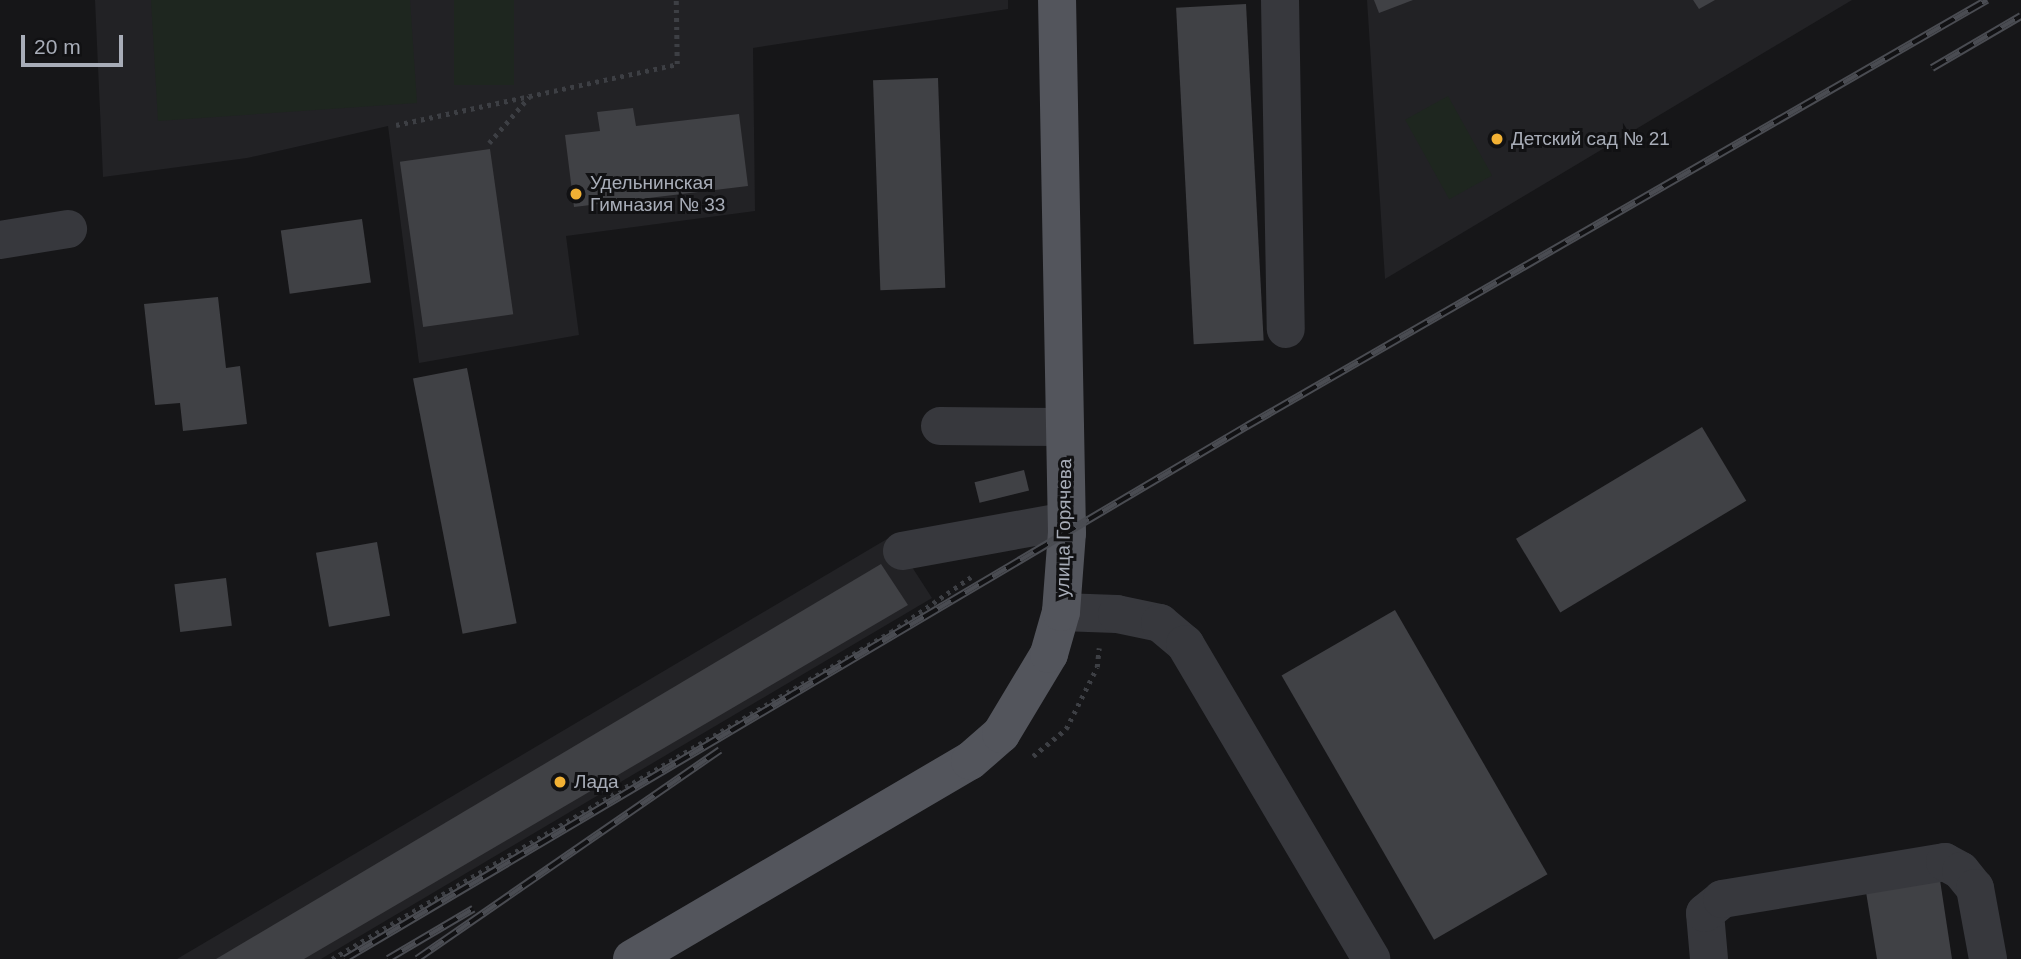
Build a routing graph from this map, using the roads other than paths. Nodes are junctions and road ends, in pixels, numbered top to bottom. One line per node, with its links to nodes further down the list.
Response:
1 (1057, 0): 7 (main road, улица Горячева)
2 (1280, 0): 5 (street)
3 (68, 229): 4 (street)
4 (0, 240)
5 (1286, 329)
6 (940, 426): 7 (street)
7 (1065, 427): 8 (main road, улица Горячева)
8 (1067, 522): 9 (street); 10 (main road, улица Горячева)
9 (902, 551)
10 (1061, 612): 11 (main road, улица Горячева); 12 (street)
11 (632, 959)
12 (1371, 959)
13 (1709, 959): 14 (street)
14 (1988, 959)

